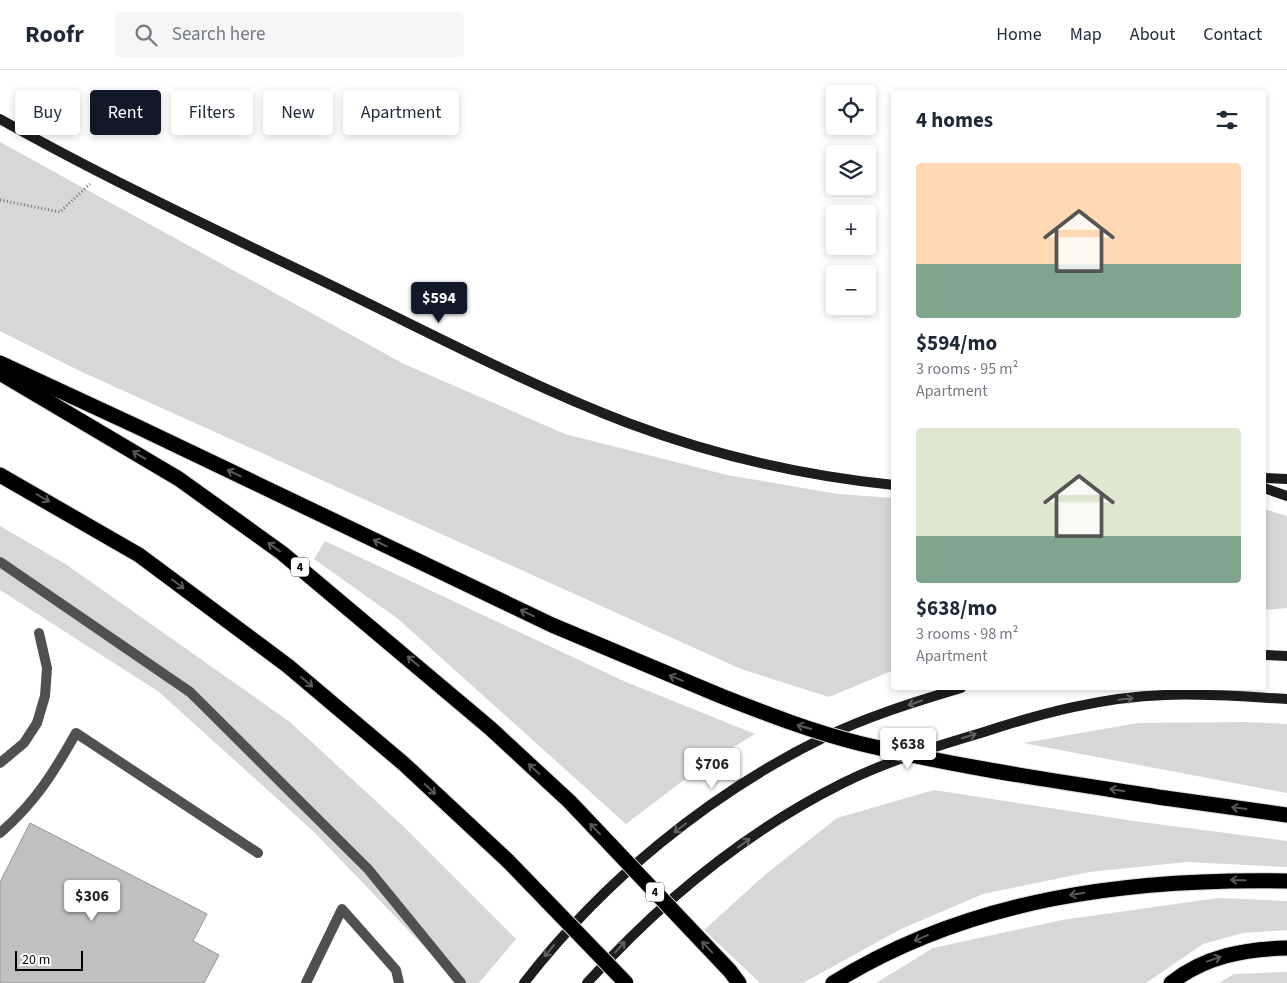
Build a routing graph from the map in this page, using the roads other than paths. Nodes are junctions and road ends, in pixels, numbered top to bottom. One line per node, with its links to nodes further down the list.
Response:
1 (0, 119): 7 (main road)
2 (0, 363): 17 (highway, one-way to 2, bridge)
3 (0, 373): 28 (highway, 4, one-way to 3, bridge)
4 (0, 475): 27 (highway, one-way to 27, bridge)
5 (1266, 478): 6 (main road)
6 (1287, 479)
7 (891, 485)
8 (1266, 489): 9 (main road)
9 (1287, 496)
10 (0, 562): 24 (lane)
11 (39, 633): 16 (lane)
12 (1266, 655): 13 (main road)
13 (1287, 656)
14 (955, 690): 25 (main road, one-way to 25)
15 (1287, 699): 26 (main road, one-way to 15)
16 (0, 763)
17 (1287, 815)
18 (0, 833): 19 (lane)
19 (258, 852)
20 (1287, 881): 29 (highway, one-way to 29)
21 (1287, 948): 30 (highway, one-way to 21)
22 (306, 983): 23 (lane)
23 (399, 983)
24 (462, 983)
25 (524, 983)
26 (587, 983)
27 (626, 983)
28 (739, 983)
29 (833, 983)
30 (1172, 983)

